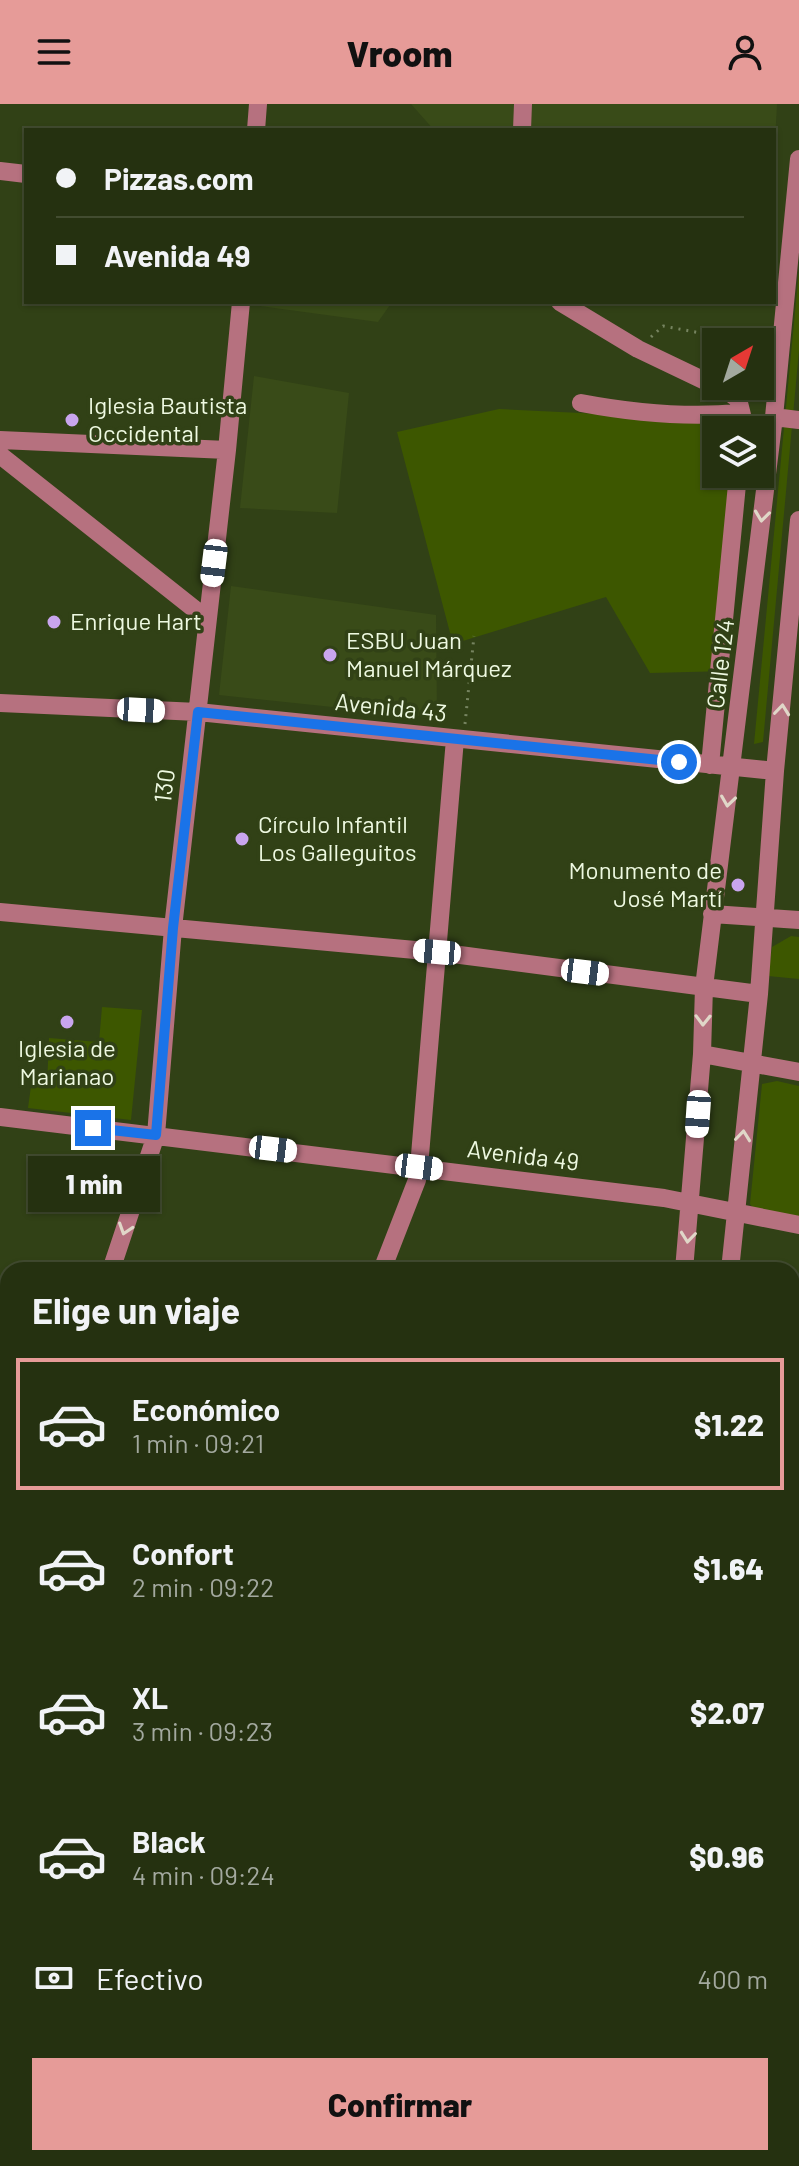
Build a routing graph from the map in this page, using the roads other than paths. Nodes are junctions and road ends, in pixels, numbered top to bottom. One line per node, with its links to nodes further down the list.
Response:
1 (258, 104): 3 (street)
2 (523, 104): 4 (street)
3 (256, 128)
4 (522, 128)
5 (799, 159): 12 (street, Calle 124)
6 (0, 171): 7 (street)
7 (24, 174)
8 (241, 304): 16 (street, 130)
9 (563, 304): 11 (street)
10 (581, 403): 13 (street)
11 (741, 416)
12 (774, 417): 14 (street)
13 (702, 418)
14 (799, 420)
15 (0, 440): 16 (street)
16 (227, 450): 21 (street, 130)
17 (0, 455): 21 (street)
18 (737, 488): 26 (street)
19 (765, 488): 27 (street, Calle 124, one-way to 27)
20 (799, 520): 22 (street)
21 (207, 619): 24 (street, 130)
22 (792, 665): 28 (street, one-way to 22)
23 (0, 703): 24 (street, Avenida 43)
24 (198, 712): 25 (street, Avenida 43); 33 (street, 130)
25 (459, 740): 26 (street, Avenida 43); 34 (street)
26 (710, 765): 27 (street, Avenida 43)
27 (732, 767): 28 (street, Avenida 43); 30 (street, Calle 124, one-way to 30)
28 (775, 771): 31 (street)
29 (0, 912): 33 (street)
30 (712, 914): 31 (street); 35 (street, Calle 124)
31 (765, 916): 32 (street); 36 (street)
32 (799, 920)
33 (173, 928): 34 (street); 41 (street, 130)
34 (437, 952): 35 (street); 42 (street)
35 (704, 987): 36 (street); 37 (street, Calle 124, one-way to 37)
36 (759, 994): 38 (street)
37 (702, 1054): 38 (street); 43 (street, Calle 124)
38 (751, 1062): 39 (street); 44 (street, one-way to 38)
39 (799, 1072)
40 (0, 1117): 41 (street, Avenida 49)
41 (156, 1135): 42 (street, Avenida 49); 46 (street, 130, one-way to 46)
42 (419, 1167): 43 (street, Avenida 49); 47 (street)
43 (692, 1203): 44 (street, Avenida 49); 48 (street, Calle 124, one-way to 48)
44 (735, 1214): 45 (street, Avenida 49); 49 (street)
45 (799, 1225)
46 (114, 1262)
47 (385, 1262)
48 (685, 1262)
49 (731, 1262)

